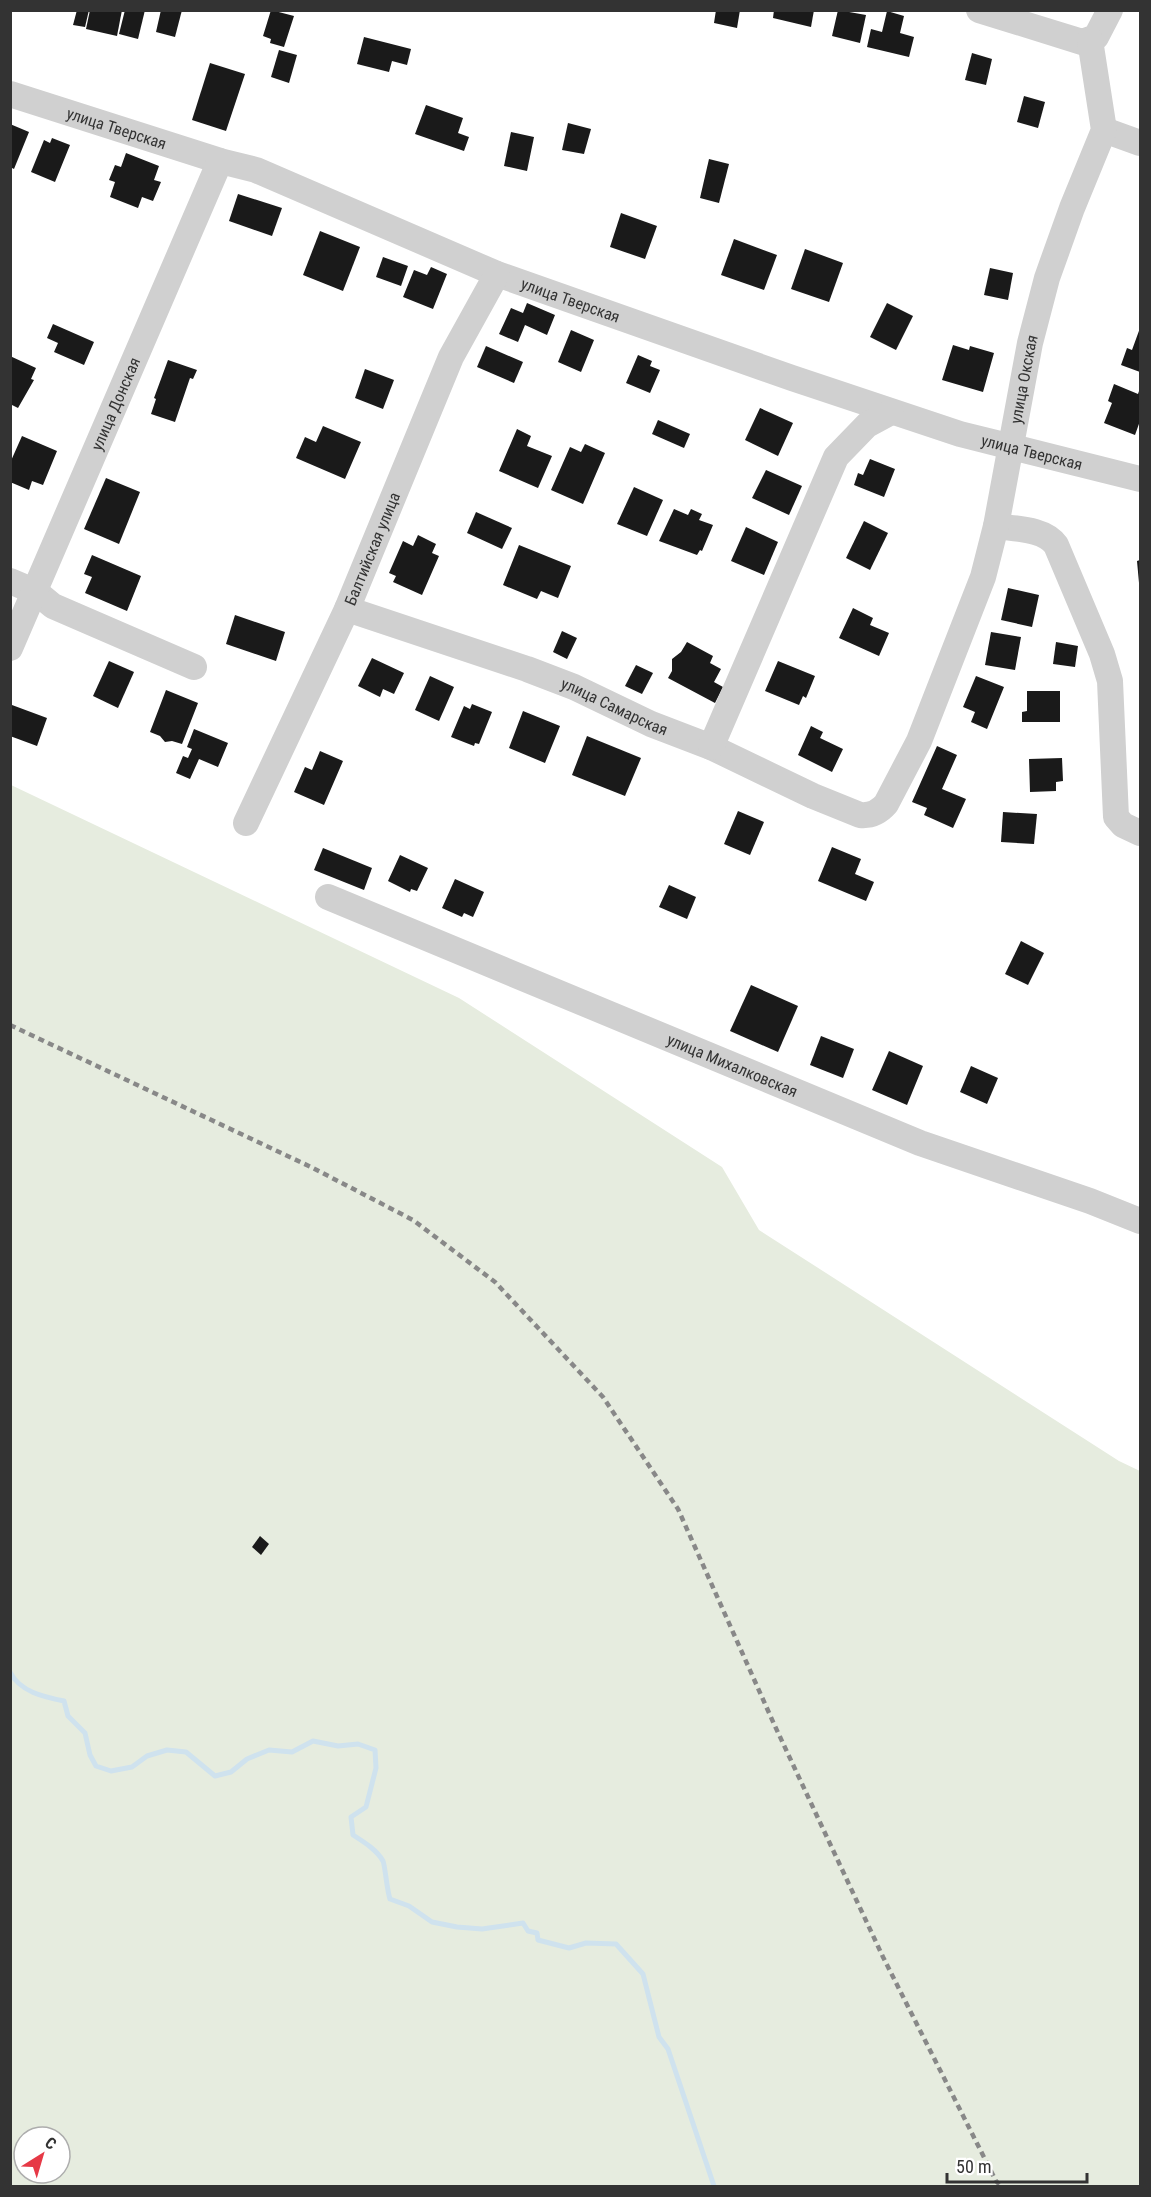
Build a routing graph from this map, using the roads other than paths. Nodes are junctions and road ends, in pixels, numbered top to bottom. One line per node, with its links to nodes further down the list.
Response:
1 (979, 10): 3 (street)
2 (1110, 10): 3 (street)
3 (1090, 40): 5 (street)
4 (10, 94): 7 (street, улица Тверская)
5 (1104, 130): 6 (street); 10 (street, улица Окская)
6 (1140, 143)
7 (220, 161): 8 (street, улица Тверская); 14 (street, улица Донская)
8 (497, 274): 9 (street, улица Тверская); 15 (street, Балтийская улица)
9 (891, 412): 10 (street, улица Тверская); 18 (street)
10 (1009, 447): 11 (street, улица Тверская); 12 (street, улица Окская)
11 (1140, 479)
12 (996, 526): 19 (street, улица Окская); 21 (street)
13 (10, 581): 14 (street)
14 (36, 592): 16 (street, улица Донская); 17 (street)
15 (347, 609): 18 (street, улица Самарская); 20 (street, Балтийская улица)
16 (10, 648)
17 (194, 667)
18 (711, 747): 19 (street, улица Самарская)
19 (876, 812)
20 (246, 823)
21 (1140, 833)
22 (328, 897): 23 (street, улица Михалковская)
23 (1140, 1221)

